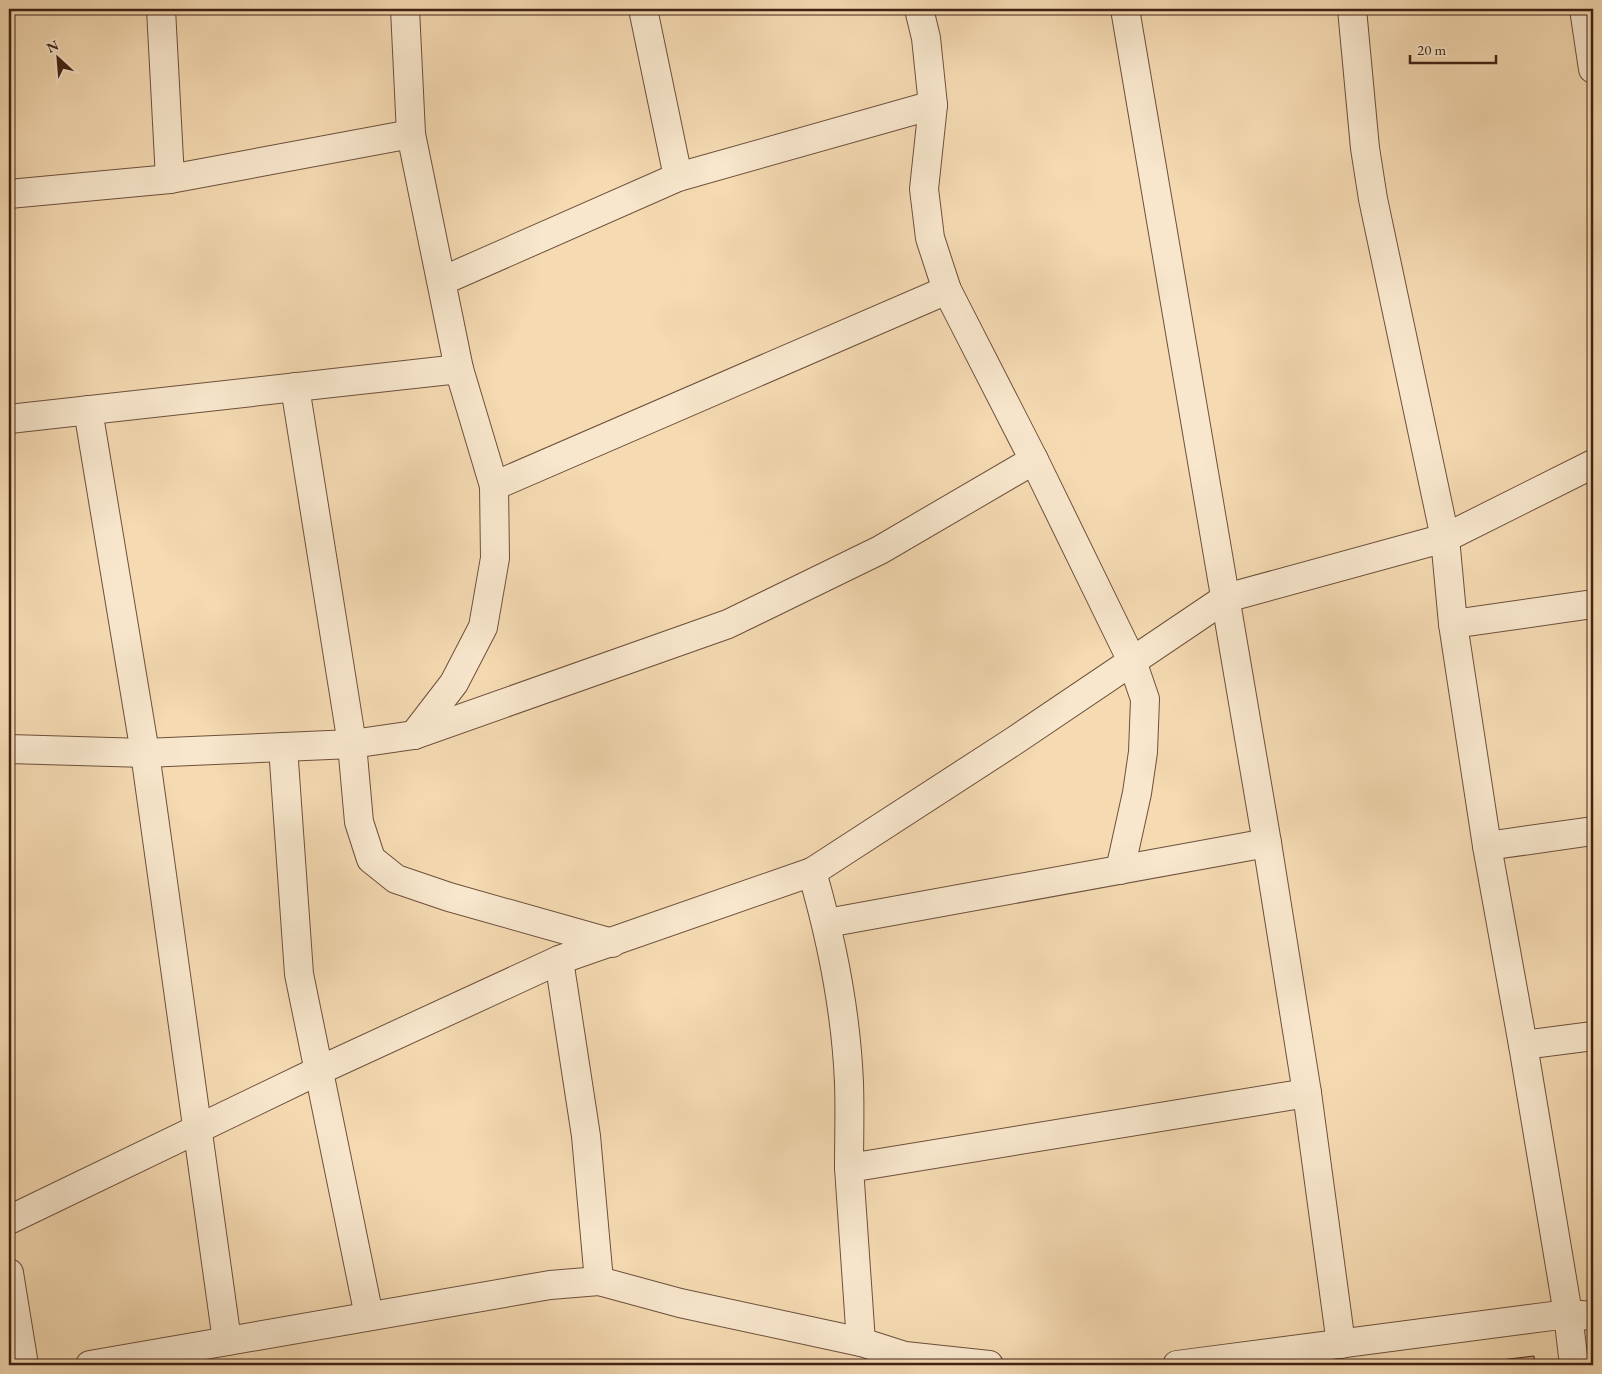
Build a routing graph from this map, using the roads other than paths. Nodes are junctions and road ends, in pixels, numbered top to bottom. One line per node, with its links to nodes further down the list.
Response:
1 (160, 9): 12 (street)
2 (405, 9): 10 (street)
3 (643, 9): 11 (street)
4 (919, 9): 9 (street)
5 (1125, 9): 24 (street)
6 (1352, 9): 23 (street)
7 (1584, 9): 8 (street)
8 (1593, 69)
9 (933, 105): 11 (street); 15 (street)
10 (411, 134): 12 (street); 14 (street)
11 (678, 177): 14 (street)
12 (170, 179): 13 (street)
13 (9, 194)
14 (442, 281): 16 (street)
15 (947, 290): 20 (street); 22 (street)
16 (459, 369): 17 (street); 22 (street)
17 (295, 388): 18 (street); 29 (street)
18 (88, 410): 19 (street); 32 (street)
19 (9, 419)
20 (1034, 460): 27 (street); 28 (street)
21 (1593, 464): 23 (street)
22 (494, 486): 28 (street)
23 (1444, 538): 24 (street); 26 (street)
24 (1226, 598): 27 (street); 34 (street)
25 (1593, 604): 26 (street)
26 (1453, 624): 35 (street)
27 (1132, 662): 36 (street); 37 (street)
28 (414, 735): 29 (street)
29 (352, 744): 30 (street); 39 (street)
30 (283, 747): 32 (street); 43 (street)
31 (9, 749): 32 (street)
32 (145, 752): 45 (street)
33 (1593, 831): 35 (street)
34 (1267, 843): 36 (street); 44 (street)
35 (1487, 846): 42 (street)
36 (1120, 870): 38 (street)
37 (812, 872): 38 (street); 39 (street)
38 (827, 923): 46 (street)
39 (612, 943): 40 (street)
40 (559, 960): 43 (street); 49 (street)
41 (1593, 1036): 42 (street)
42 (1523, 1044): 50 (street)
43 (318, 1071): 45 (street); 51 (street)
44 (1307, 1093): 46 (street); 54 (street)
45 (197, 1129): 47 (street); 52 (street)
46 (849, 1168): 53 (street)
47 (9, 1220)
48 (9, 1273): 55 (street)
49 (599, 1281): 51 (street); 53 (street)
50 (1580, 1315): 54 (street); 59 (street)
51 (369, 1316): 52 (street)
52 (227, 1341): 56 (street)
53 (861, 1342): 57 (street)
54 (1341, 1344): 58 (street)
55 (24, 1365)
56 (90, 1365)
57 (989, 1365)
58 (1177, 1365)
59 (1574, 1365)

